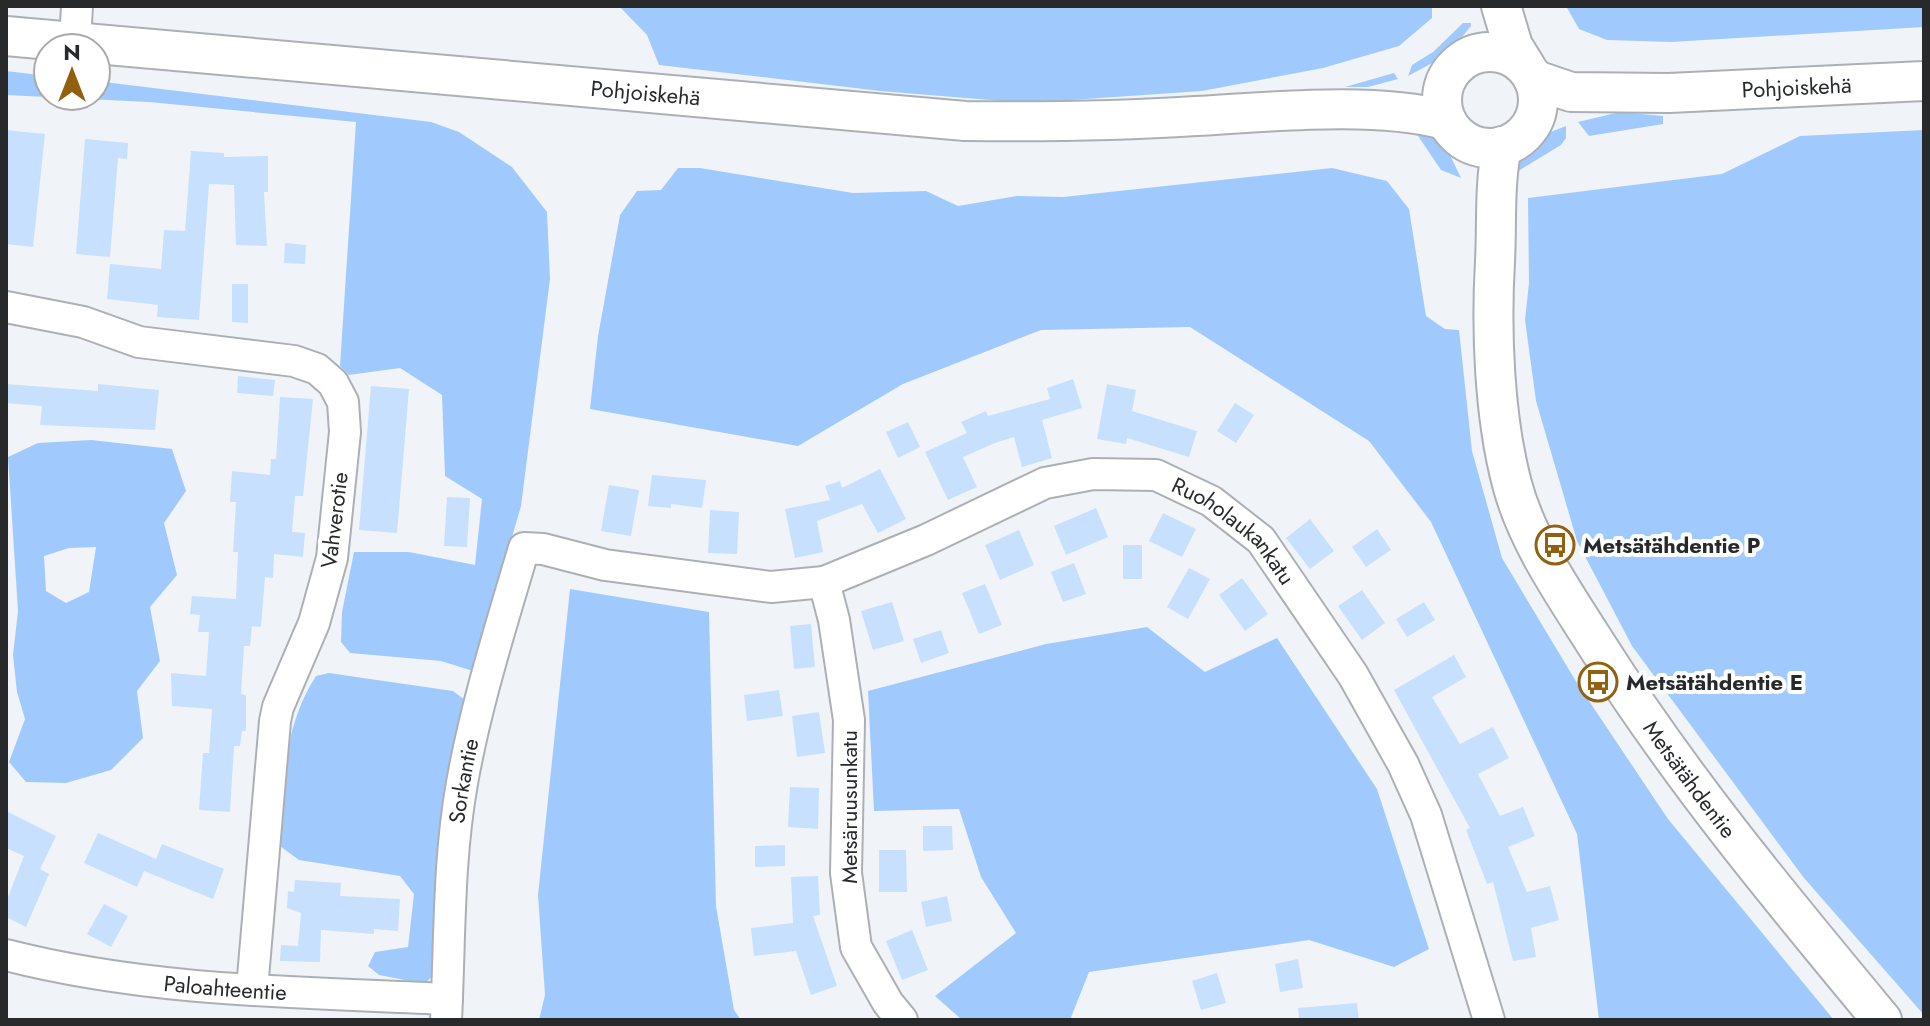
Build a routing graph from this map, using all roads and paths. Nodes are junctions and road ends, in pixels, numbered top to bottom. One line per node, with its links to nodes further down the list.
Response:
1 (1482, 6): 5 (main road)
2 (1501, 6): 6 (main road)
3 (76, 24): 4 (main road, Pohjoiskehä); 9 (main road, Pohjoiskehä)
4 (6, 36)
5 (1459, 64): 6 (main road); 9 (main road, Pohjoiskehä); 10 (main road)
6 (1529, 73): 8 (main road, Pohjoiskehä); 11 (main road)
7 (1924, 81): 8 (main road, Pohjoiskehä)
8 (1669, 93): 11 (main road, Pohjoiskehä)
9 (1286, 110): 10 (main road, Pohjoiskehä)
10 (1451, 129): 11 (main road); 12 (main road, Metsätähdentie)
11 (1513, 139): 12 (main road, Metsätähdentie)
12 (1494, 281): 19 (main road, Metsätähdentie)
13 (6, 307): 17 (street, Vahverotie)
14 (524, 548): 15 (street, Ruoholaukankatu); 18 (street, Sorkantie)
15 (824, 582): 20 (street, Metsäruusunkatu); 21 (street, Ruoholaukankatu)
16 (6, 955): 17 (street, Paloahteentie)
17 (252, 989): 18 (street, Paloahteentie)
18 (446, 1009)
19 (1873, 1017)
20 (902, 1020)
21 (1489, 1020)

